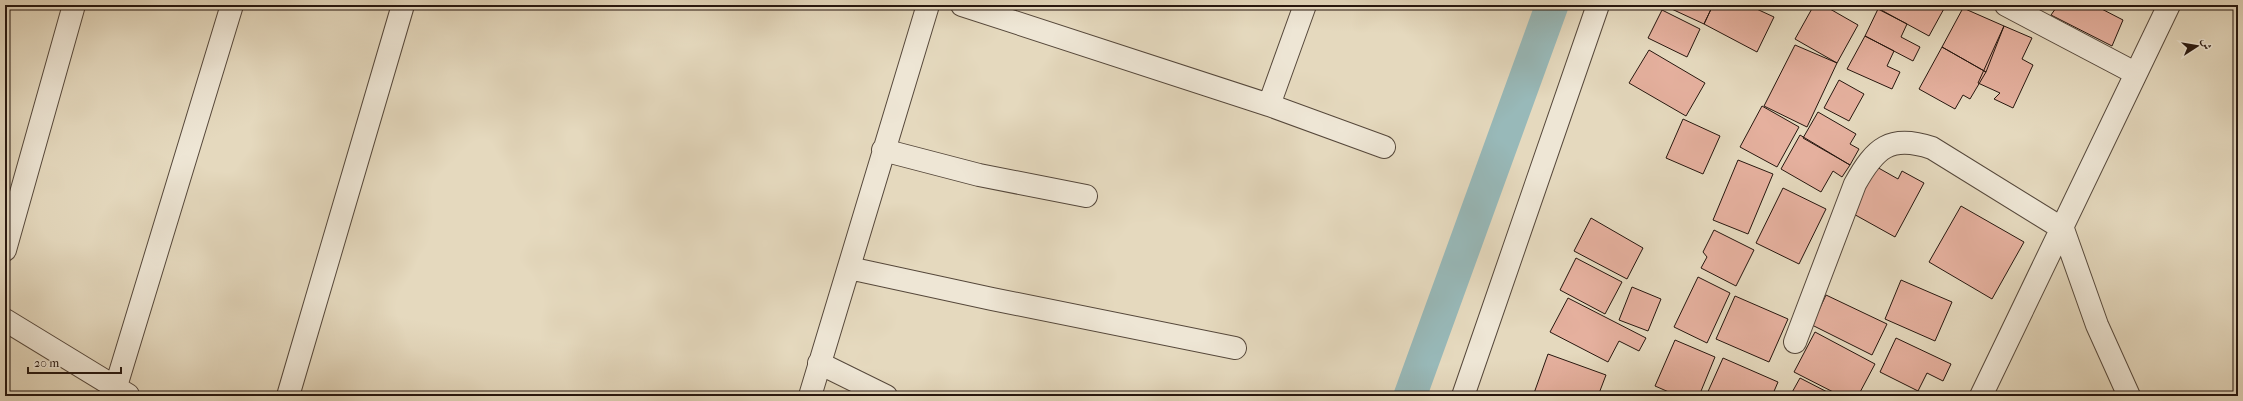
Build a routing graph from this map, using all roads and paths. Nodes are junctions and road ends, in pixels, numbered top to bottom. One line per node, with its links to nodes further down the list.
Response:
1 (74, 5): 16 (street)
2 (232, 5): 22 (street)
3 (403, 5): 23 (street)
4 (928, 5): 13 (street)
5 (962, 5): 11 (street)
6 (1306, 5): 11 (street)
7 (1598, 5): 26 (street)
8 (2006, 5): 10 (street)
9 (2169, 5): 10 (street)
10 (2135, 73): 15 (street)
11 (1270, 105): 12 (street)
12 (1384, 147)
13 (883, 150): 14 (street); 17 (street)
14 (1086, 196)
15 (2063, 229): 19 (street); 27 (street); 28 (street)
16 (5, 250)
17 (849, 268): 20 (street); 21 (street)
18 (5, 320): 22 (street)
19 (1795, 342)
20 (1236, 348)
21 (819, 363): 24 (street); 25 (street)
22 (119, 394)
23 (288, 396)
24 (810, 396)
25 (886, 396)
26 (1463, 396)
27 (1981, 396)
28 (2129, 396)

